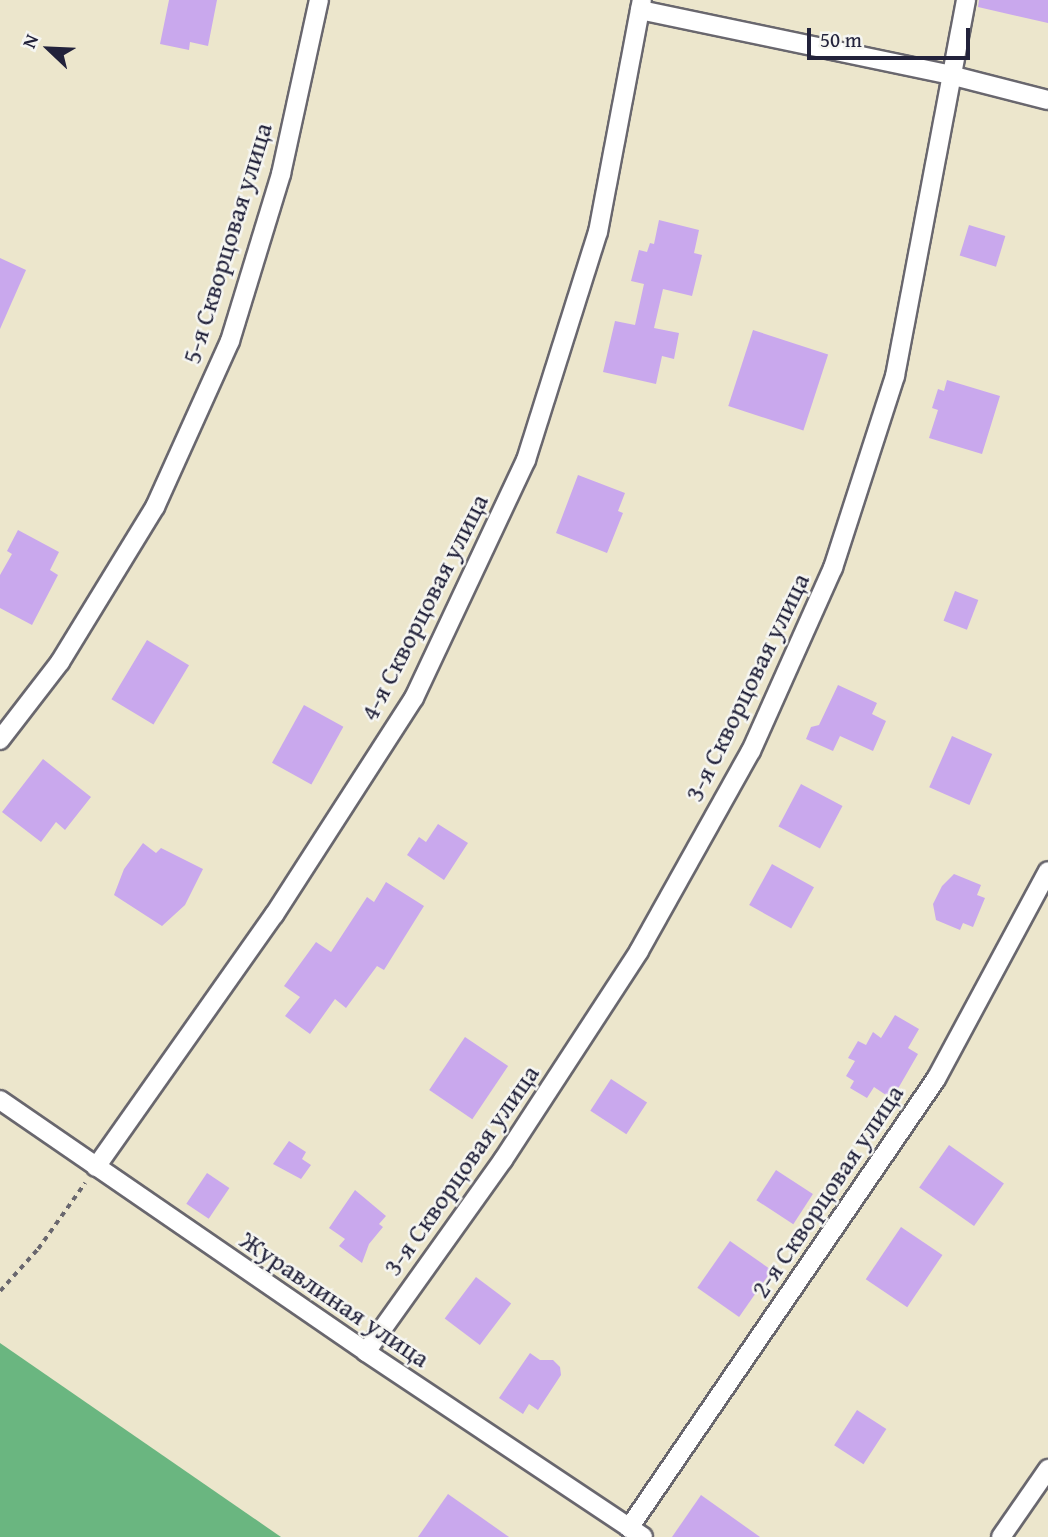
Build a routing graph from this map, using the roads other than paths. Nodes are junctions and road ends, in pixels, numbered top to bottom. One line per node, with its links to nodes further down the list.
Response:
1 (319, 0): 6 (street, 5-я Скворцовая улица)
2 (966, 0): 4 (street, 3-я Скворцовая улица)
3 (641, 5): 4 (street); 9 (street, 4-я Скворцовая улица)
4 (950, 75): 5 (street); 10 (street, 3-я Скворцовая улица)
5 (1048, 100)
6 (0, 740)
7 (1048, 871): 12 (street, 2-я Скворцовая улица)
8 (0, 1100): 9 (street, Журавлиная улица)
9 (96, 1167): 10 (street, Журавлиная улица)
10 (366, 1352): 12 (street, Журавлиная улица)
11 (1048, 1469): 13 (street)
12 (636, 1532)
13 (1000, 1537)

